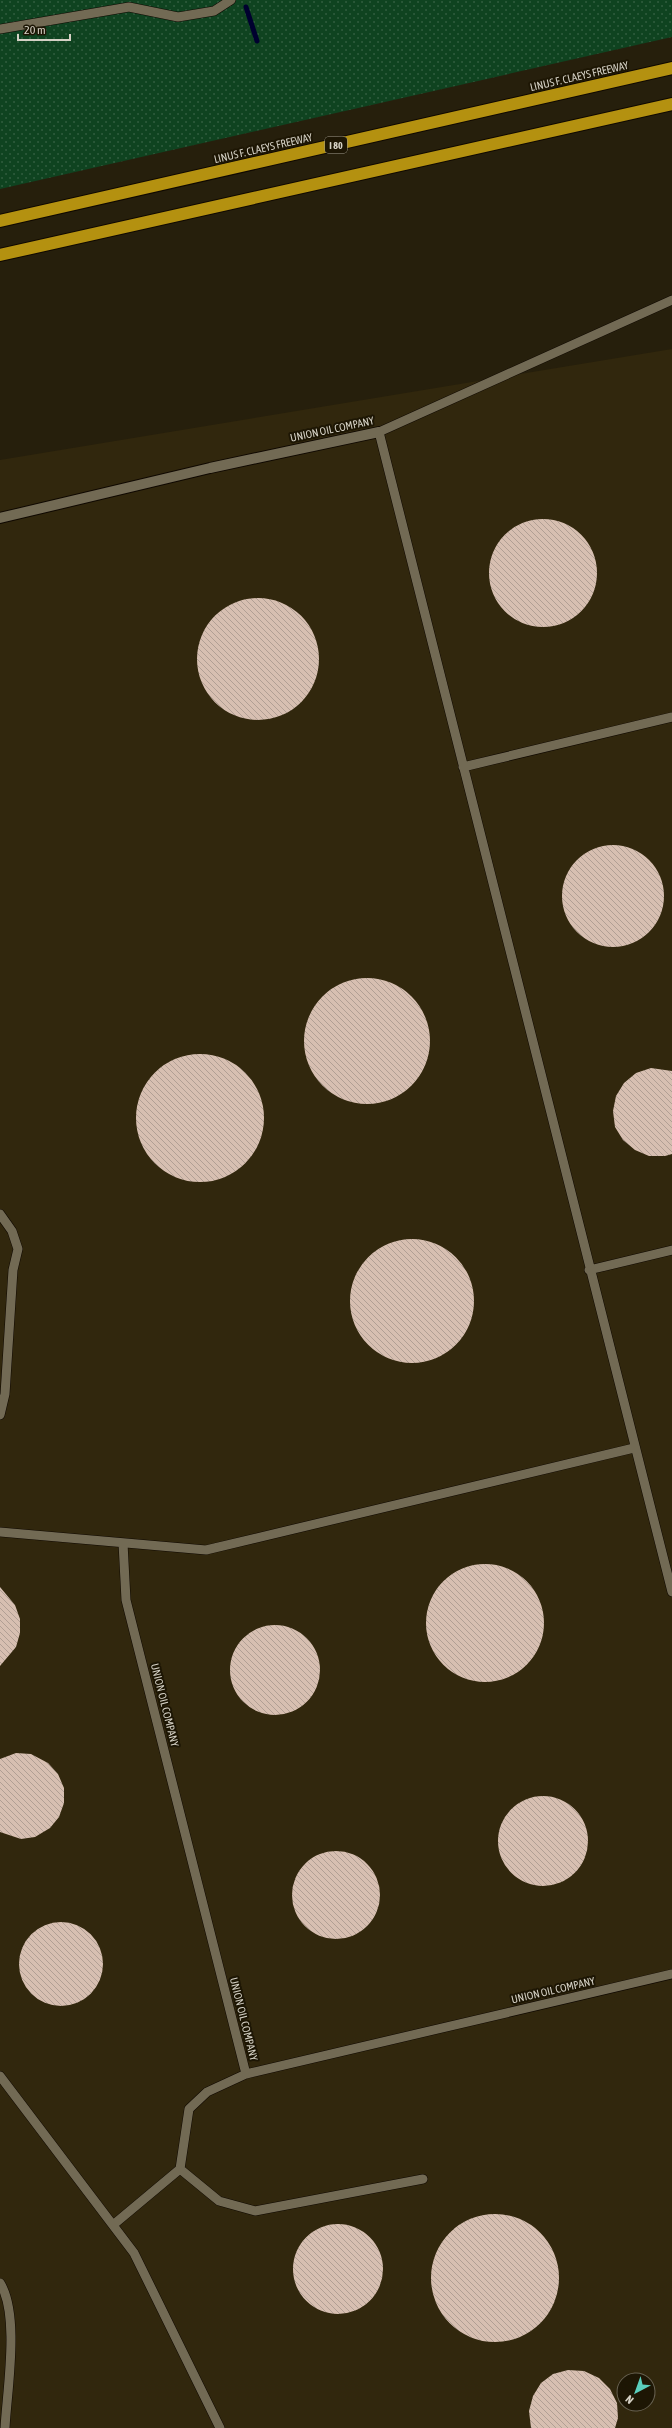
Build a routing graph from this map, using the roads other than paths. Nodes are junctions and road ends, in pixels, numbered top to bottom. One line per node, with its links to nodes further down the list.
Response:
1 (231, 0): 2 (lane)
2 (0, 29)
3 (672, 68): 5 (highway, LINUS F. CLAEYS FREEWAY / I 80)
4 (672, 104): 6 (highway)
5 (0, 221)
6 (0, 255)
7 (672, 300): 8 (lane, UNION OIL COMPANY)
8 (379, 432): 9 (street, UNION OIL COMPANY); 11 (lane)
9 (0, 518)
10 (672, 717): 11 (lane)
11 (463, 767): 14 (lane)
12 (0, 1214): 15 (lane)
13 (672, 1250): 14 (lane)
14 (589, 1270): 16 (lane)
15 (0, 1415)
16 (634, 1448): 18 (lane); 19 (lane)
17 (0, 1532): 18 (lane)
18 (123, 1543): 21 (lane, UNION OIL COMPANY)
19 (672, 1592)
20 (672, 1974): 21 (lane, UNION OIL COMPANY)
21 (246, 2074): 23 (lane)
22 (0, 2076): 25 (lane)
23 (180, 2169): 24 (lane); 25 (lane)
24 (423, 2179)
25 (113, 2225): 28 (lane)
26 (0, 2283): 27 (lane)
27 (5, 2428)
28 (220, 2428)

